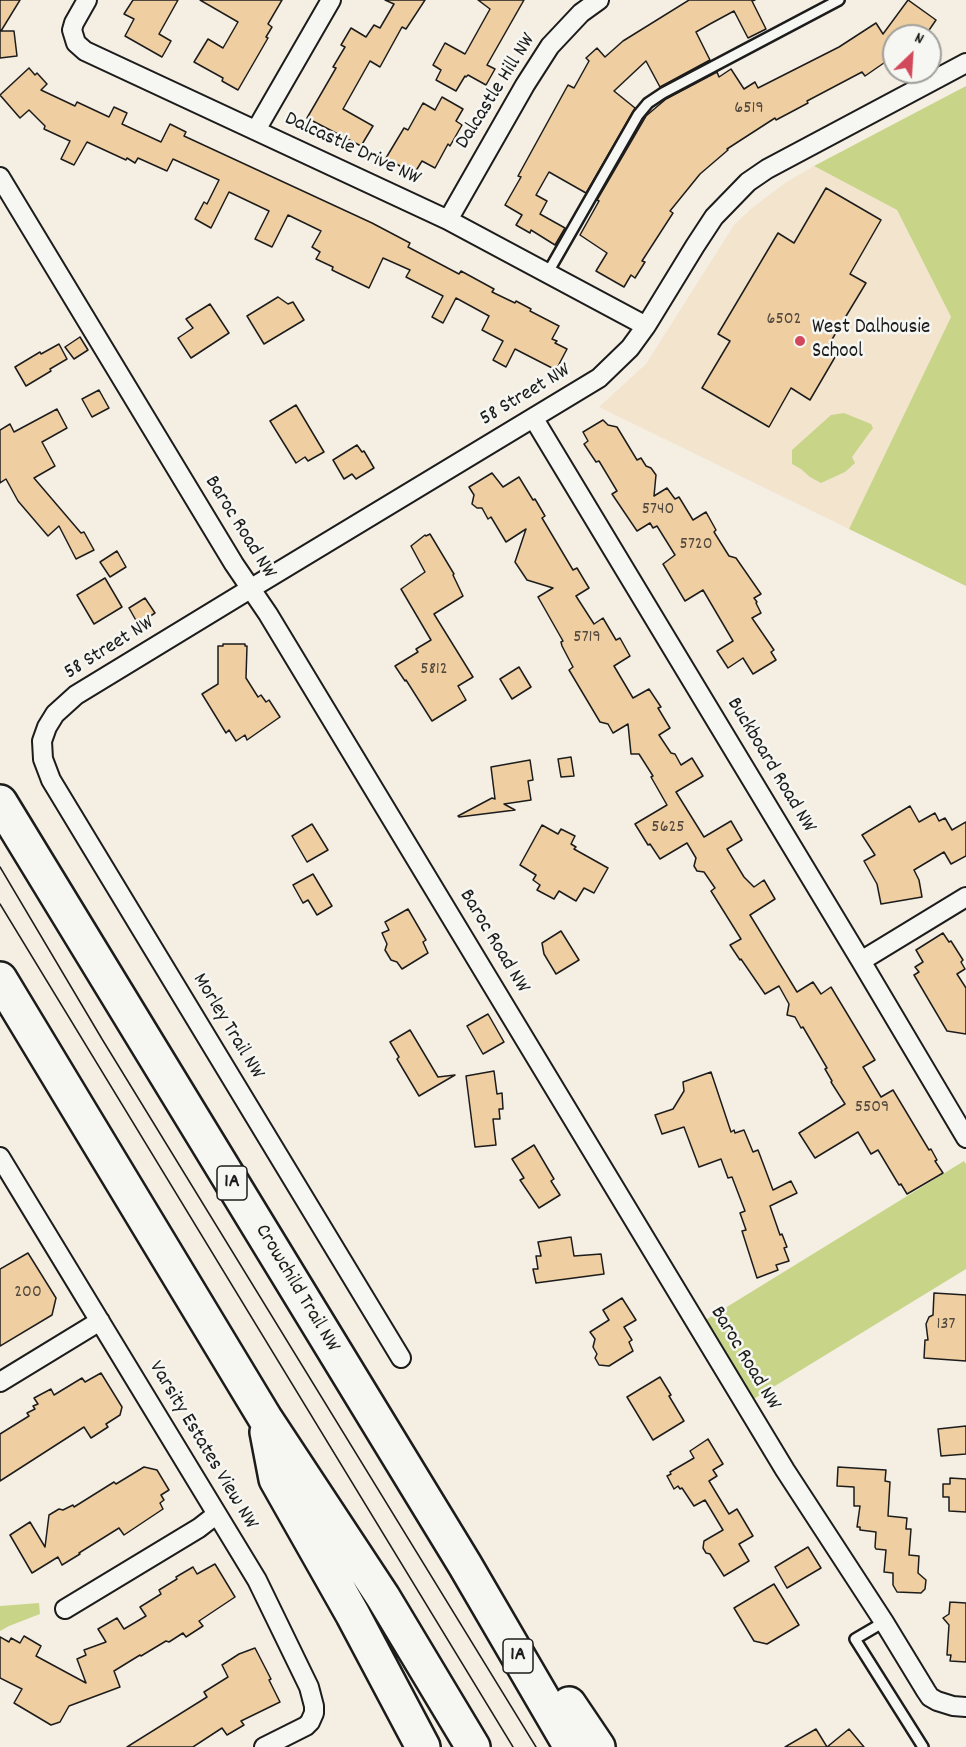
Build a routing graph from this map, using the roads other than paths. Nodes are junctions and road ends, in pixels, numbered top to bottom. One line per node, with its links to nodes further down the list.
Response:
1 (87, 0): 6 (street, Dalcastle Drive NW)
2 (331, 0): 6 (street)
3 (599, 0): 8 (street, Dalcastle Hill NW)
4 (839, 0): 9 (lane)
5 (966, 63): 10 (street, 58 Street NW)
6 (256, 130): 8 (street, Dalcastle Drive NW)
7 (0, 177): 12 (street, Baroc Road NW)
8 (448, 220): 9 (street, Dalcastle Drive NW)
9 (547, 274): 10 (street, Dalcastle Drive NW)
10 (646, 326): 11 (street, 58 Street NW)
11 (534, 419): 12 (street, 58 Street NW); 16 (street, Buckboard Road NW)
12 (250, 588): 13 (street, 58 Street NW); 27 (street, Baroc Road NW)
13 (55, 714): 21 (street, Morley Trail NW)
14 (0, 802): 25 (highway, Crowchild Trail NW / 1A)
15 (966, 897): 16 (street)
16 (861, 961): 18 (street, Buckboard Road NW)
17 (0, 979): 23 (highway)
18 (966, 1138)
19 (0, 1157): 20 (street, Varsity Estates View NW)
20 (100, 1321): 22 (street); 24 (street, Varsity Estates View NW)
21 (401, 1358)
22 (0, 1382)
23 (265, 1418): 30 (highway); 31 (highway)
24 (217, 1514): 26 (street); 29 (street, Varsity Estates View NW)
25 (465, 1565): 32 (highway, Crowchild Trail NW / 1A); 33 (highway)
26 (65, 1609)
27 (884, 1622): 28 (street, Baroc Road NW); 34 (lane)
28 (966, 1707)
29 (264, 1747)
30 (423, 1747)
31 (473, 1747)
32 (571, 1747)
33 (598, 1747)
34 (923, 1747)

